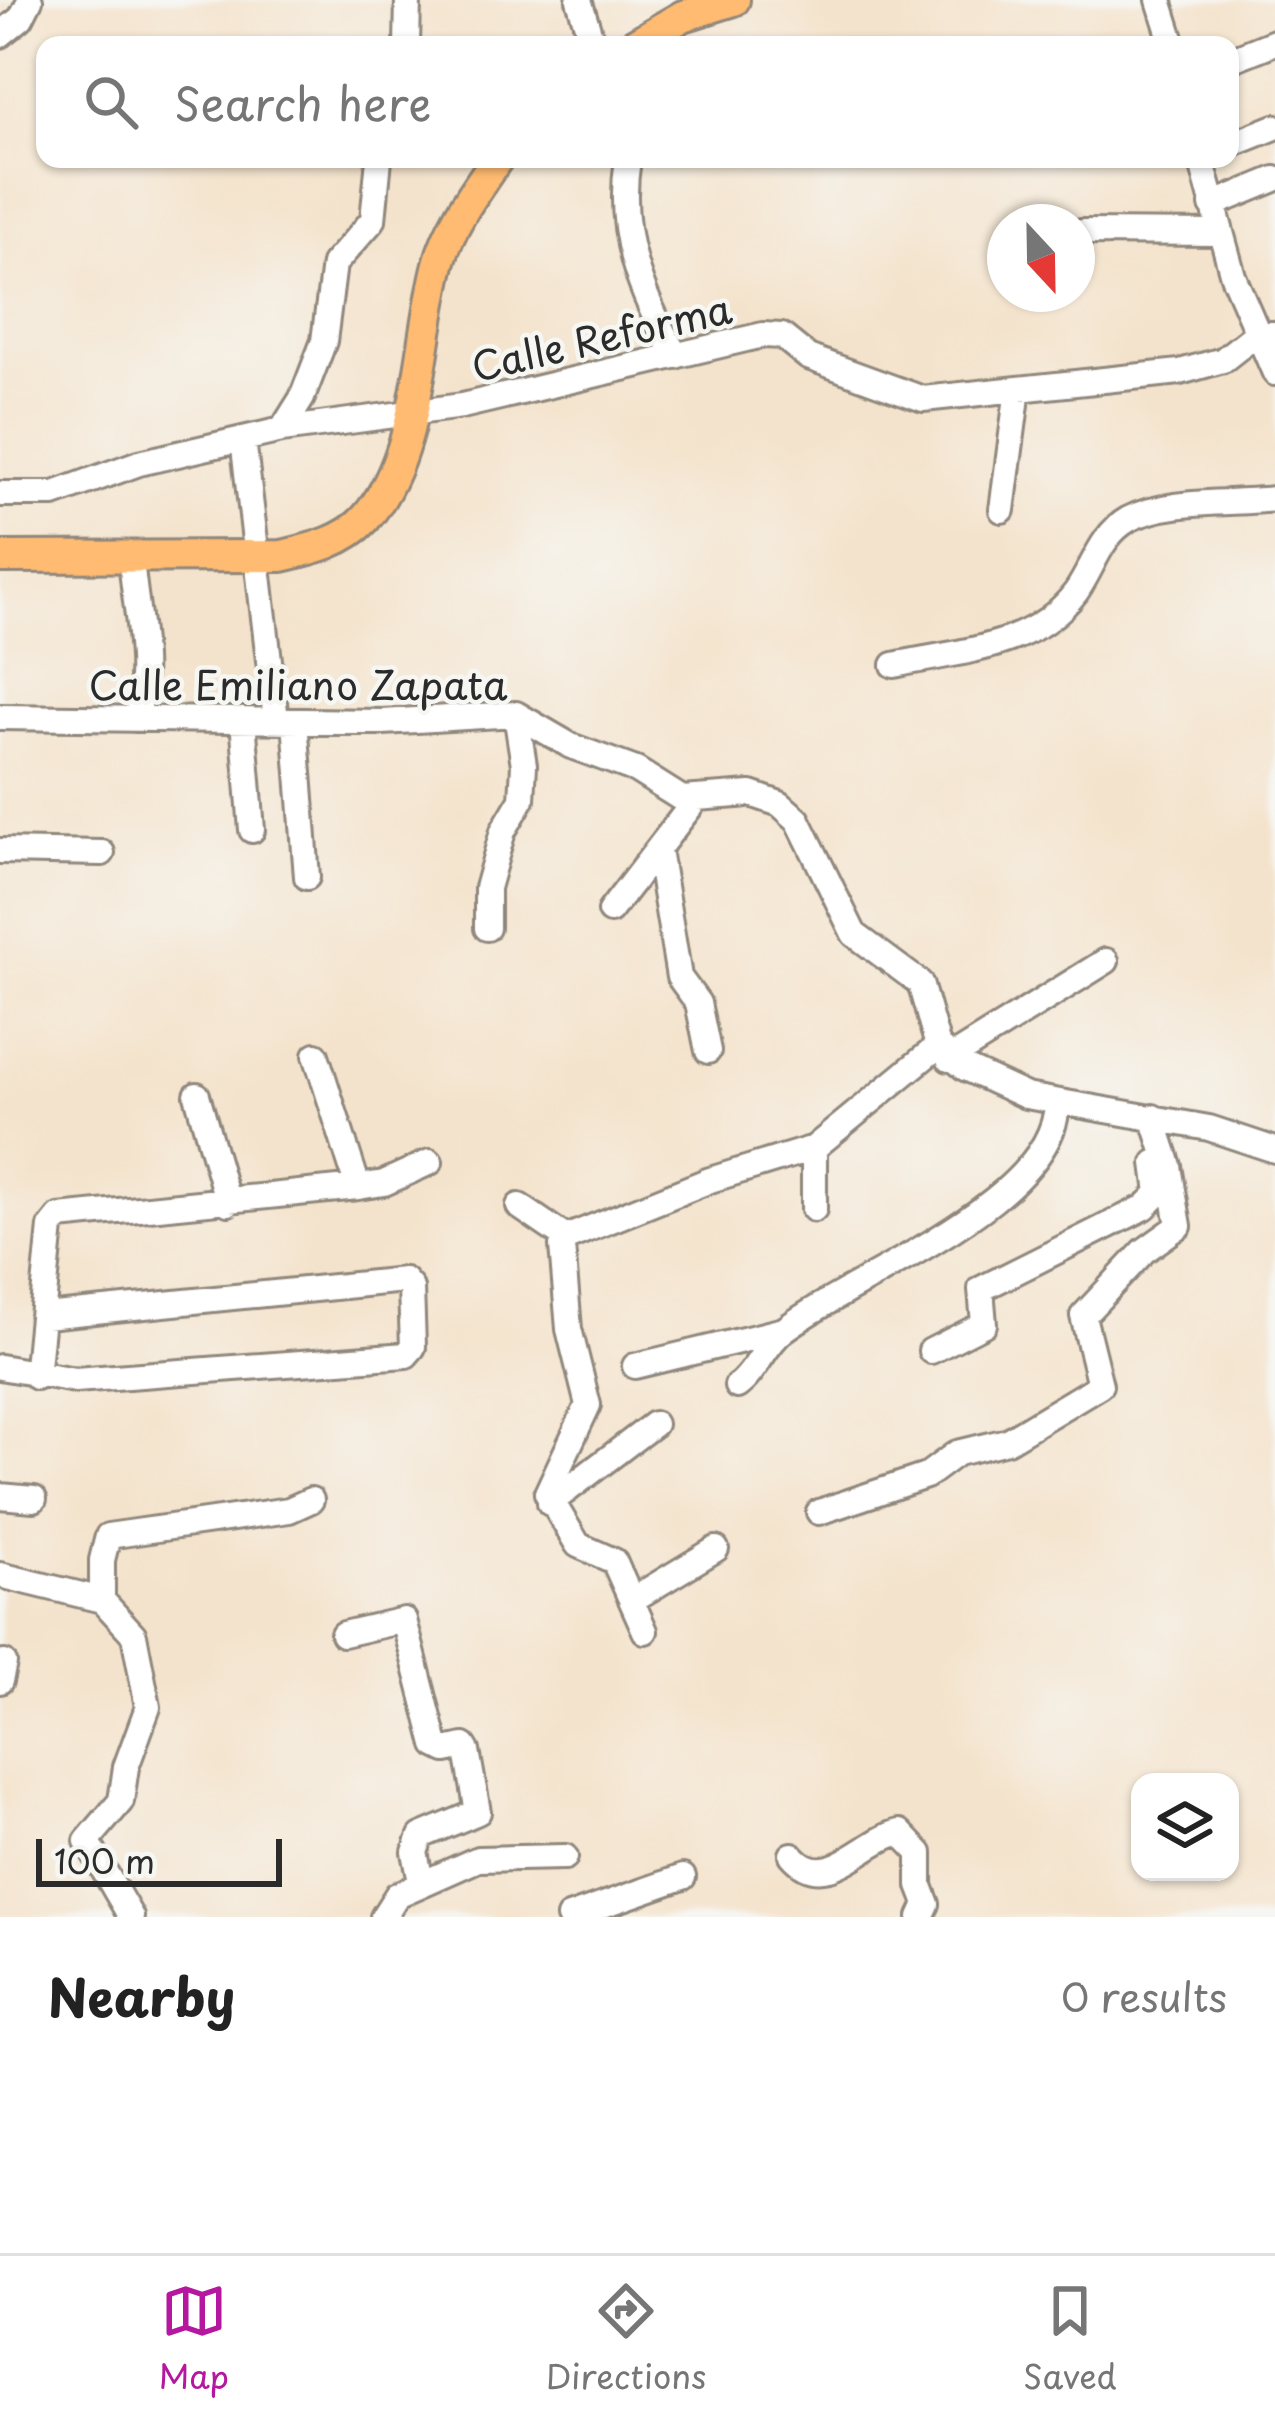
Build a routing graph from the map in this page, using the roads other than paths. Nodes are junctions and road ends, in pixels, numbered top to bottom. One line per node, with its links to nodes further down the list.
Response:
1 (408, 0): 8 (street)
2 (579, 0): 9 (street)
3 (734, 0): 10 (main road)
4 (1159, 0): 11 (street)
5 (30, 2): 6 (street); 7 (street)
6 (0, 4)
7 (0, 35)
8 (407, 36)
9 (590, 36)
10 (649, 36)
11 (1170, 36)
12 (1275, 42): 13 (street)
13 (1239, 56)
14 (1275, 127): 15 (street)
15 (1239, 141)
16 (378, 168): 29 (street)
17 (492, 168): 28 (main road)
18 (627, 168): 25 (street)
19 (1203, 168): 21 (street)
20 (1275, 179): 21 (street)
21 (1212, 205): 23 (street)
22 (1095, 232): 23 (street)
23 (1219, 233): 24 (street)
24 (1266, 334): 26 (street); 27 (street, Calle Reforma)
25 (676, 356): 27 (street, Calle Reforma); 28 (street, Calle Reforma)
26 (1275, 374)
27 (1018, 388): 33 (street)
28 (410, 409): 29 (street, Calle Reforma); 34 (main road)
29 (282, 430): 30 (street, Calle Reforma)
30 (243, 439): 31 (street, Calle Reforma); 34 (street)
31 (0, 494)
32 (1275, 499): 37 (street)
33 (1002, 510)
34 (260, 555): 36 (main road); 42 (street)
35 (0, 557): 36 (main road)
36 (131, 558): 40 (street)
37 (894, 665)
38 (516, 714): 42 (street, Calle Emiliano Zapata); 43 (street, Calle Emiliano Zapata); 50 (street)
39 (0, 717): 40 (street, Calle Emiliano Zapata)
40 (136, 719): 41 (street, Calle Emiliano Zapata)
41 (242, 720): 42 (street, Calle Emiliano Zapata); 44 (street)
42 (286, 720): 48 (street)
43 (697, 798): 45 (street); 53 (street, Calle Emiliano Zapata)
44 (252, 830)
45 (658, 850): 49 (street); 52 (street)
46 (0, 851): 47 (street)
47 (102, 853)
48 (307, 877)
49 (610, 911)
50 (487, 928)
51 (1106, 962): 53 (street)
52 (708, 1051)
53 (944, 1053): 56 (street); 58 (street)
54 (316, 1055): 61 (street)
55 (197, 1095): 62 (street)
56 (1057, 1102): 57 (street); 67 (street)
57 (1146, 1116): 59 (street); 68 (street); 78 (street)
58 (814, 1148): 64 (street); 65 (street)
59 (1275, 1150)
60 (430, 1162): 61 (street)
61 (358, 1187): 62 (street)
62 (228, 1203): 66 (street)
63 (518, 1206): 65 (street)
64 (814, 1209)
65 (566, 1238): 77 (street)
66 (45, 1316): 71 (street); 71 (street)
67 (782, 1331): 69 (street); 72 (street)
68 (931, 1351)
69 (635, 1366)
70 (0, 1367): 71 (street)
71 (36, 1377)
72 (737, 1386)
73 (654, 1424): 77 (street)
74 (0, 1496): 75 (street)
75 (34, 1499)
76 (311, 1500): 81 (street)
77 (550, 1503): 82 (street)
78 (819, 1512)
79 (716, 1549): 82 (street)
80 (0, 1575): 81 (street)
81 (102, 1600): 89 (street)
82 (632, 1600): 83 (street)
83 (645, 1631)
84 (344, 1634): 88 (street)
85 (792, 1855): 92 (street)
86 (566, 1857): 88 (street)
87 (683, 1877): 91 (street)
88 (421, 1882): 90 (street)
89 (131, 1917)
90 (383, 1917)
91 (569, 1917)
92 (921, 1917)

